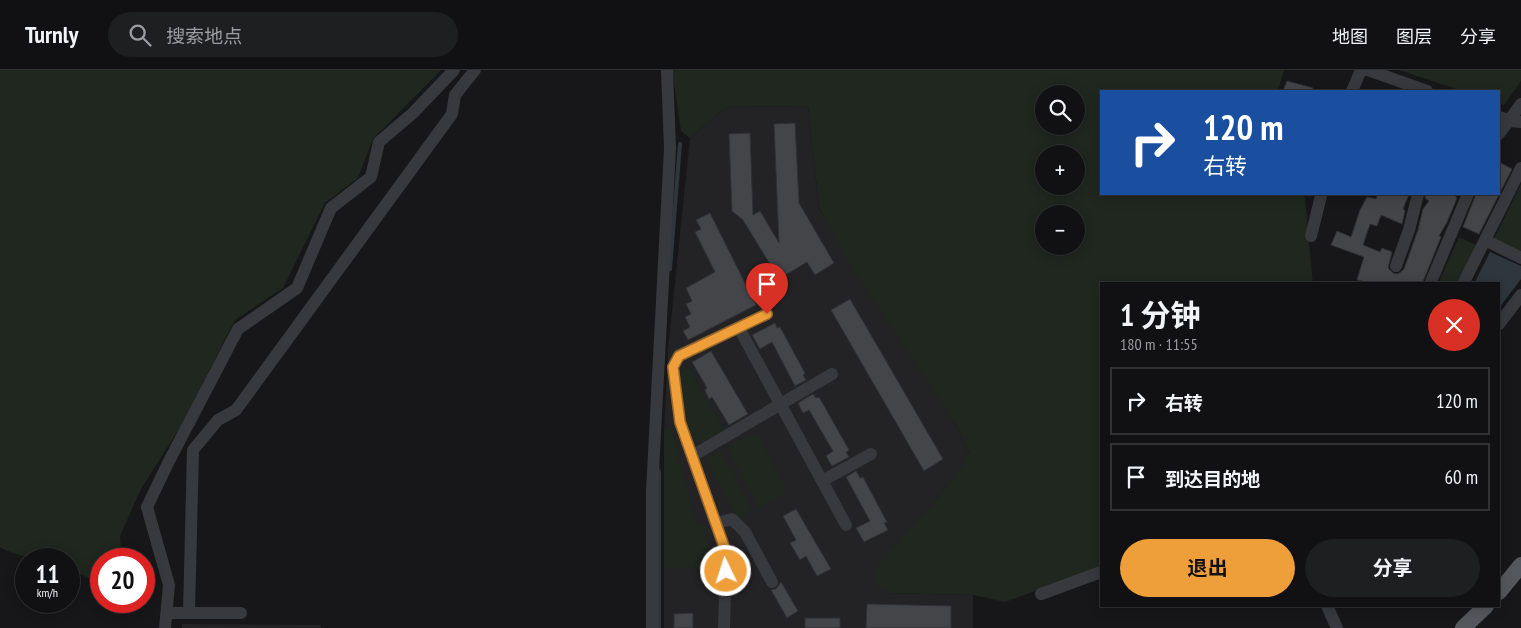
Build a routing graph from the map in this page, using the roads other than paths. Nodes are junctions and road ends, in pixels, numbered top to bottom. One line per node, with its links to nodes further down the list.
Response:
1 (454, 70): 40 (street)
2 (475, 70): 41 (street)
3 (667, 70): 44 (street)
4 (1361, 70): 7 (street)
5 (1368, 70): 6 (street)
6 (1403, 87): 8 (street)
7 (1352, 90)
8 (1421, 90)
9 (1521, 104): 10 (street)
10 (1509, 120): 11 (street)
11 (1500, 133)
12 (1521, 168): 17 (street)
13 (1320, 195): 16 (street)
14 (1418, 195): 19 (street)
15 (1468, 195): 20 (street)
16 (1311, 236)
17 (1485, 240): 18 (street); 21 (street)
18 (1521, 258)
19 (1396, 266)
20 (1431, 282)
21 (1464, 282)
22 (1521, 294): 24 (street)
23 (767, 314): 25 (street)
24 (1500, 323)
25 (739, 328): 27 (street); 29 (street)
26 (832, 374): 27 (street)
27 (780, 404): 29 (street); 30 (street)
28 (871, 454): 30 (street)
29 (692, 456): 31 (street)
30 (822, 481): 32 (street)
31 (716, 523): 35 (street); 45 (street)
32 (846, 525)
33 (1521, 565): 36 (main road)
34 (1100, 572): 37 (street)
35 (772, 582)
36 (1500, 591)
37 (1041, 594)
38 (1327, 607): 46 (street)
39 (1485, 607): 47 (main road)
40 (167, 613): 41 (street); 43 (street)
41 (189, 613): 42 (street)
42 (241, 613)
43 (165, 628)
44 (652, 628)
45 (724, 628)
46 (1337, 628)
47 (1463, 628)

